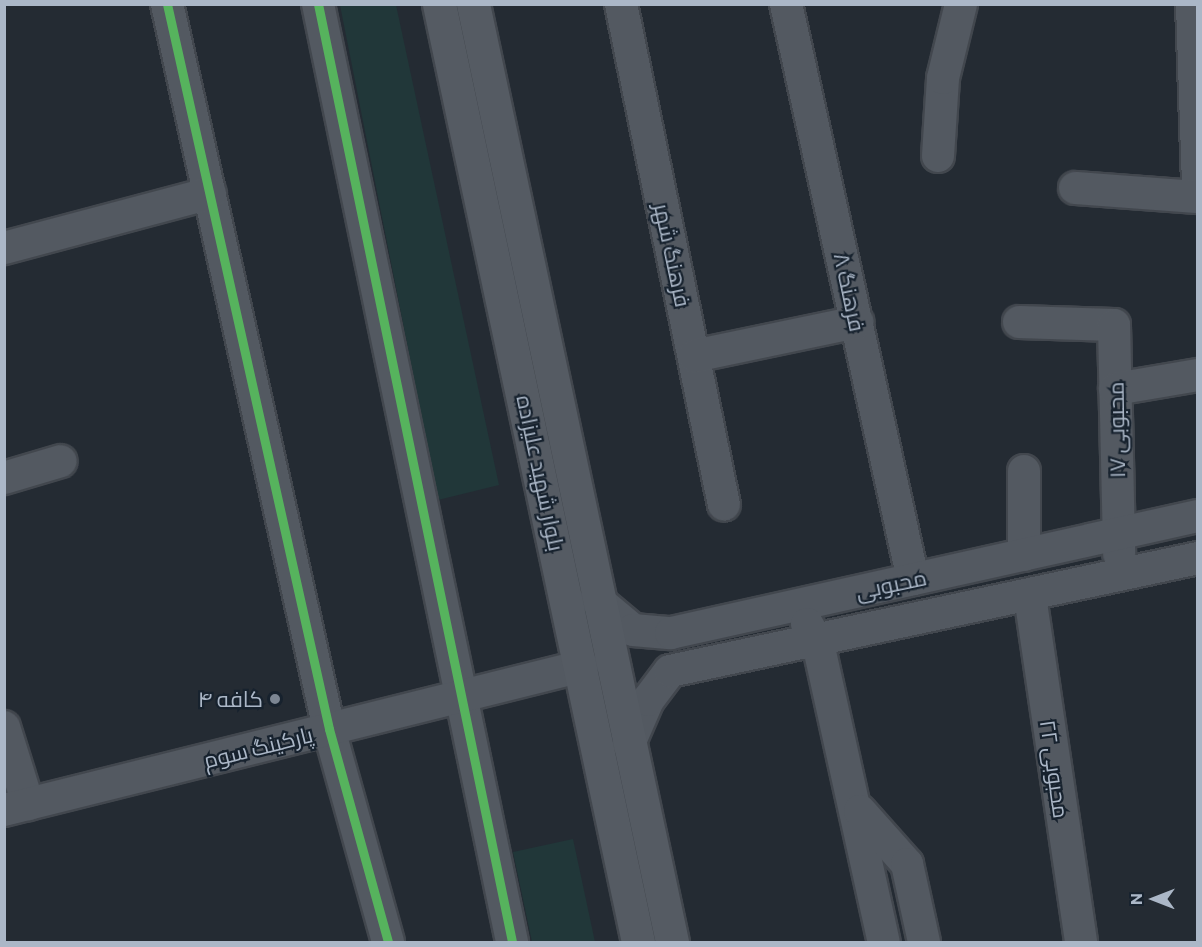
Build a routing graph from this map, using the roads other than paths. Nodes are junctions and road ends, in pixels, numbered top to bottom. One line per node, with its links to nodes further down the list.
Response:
1 (168, 4): 12 (street)
2 (318, 4): 35 (street)
3 (439, 4): 34 (main road, بلوار شهید علیزاده)
4 (621, 4): 17 (street, فرهنگ شهر)
5 (786, 4): 15 (street, فرهنگ ۸)
6 (961, 4): 9 (street)
7 (1192, 4): 10 (street)
8 (481, 6): 31 (main road, بلوار شهید علیزاده)
9 (938, 156)
10 (1197, 182)
11 (1075, 188): 13 (street)
12 (210, 193): 14 (street); 37 (street)
13 (1197, 197)
14 (4, 248)
15 (857, 322): 17 (street); 29 (street, فرهنگ ۸)
16 (1019, 322): 19 (street, محبوبی ۱۷)
17 (694, 356): 23 (street, فرهنگ شهر)
18 (1197, 375): 19 (street)
19 (1115, 389): 25 (street, محبوبی ۱۷)
20 (61, 461): 22 (street)
21 (1024, 471): 26 (street)
22 (4, 478)
23 (724, 505)
24 (1197, 516): 25 (street, محبوبی)
25 (1118, 534): 26 (street, محبوبی); 28 (street, محبوبی ۱۷)
26 (1024, 555): 29 (street, محبوبی)
27 (1197, 558): 28 (street, محبوبی)
28 (1121, 576): 30 (street, محبوبی)
29 (913, 579): 32 (street, محبوبی)
30 (1030, 596): 33 (street, محبوبی); 47 (street, محبوبی ۲۲)
31 (596, 599): 32 (street, محبوبی); 38 (main road, بلوار شهید علیزاده)
32 (796, 605): 33 (street)
33 (818, 643): 38 (street, محبوبی); 40 (street)
34 (582, 666): 35 (street, پارکینگ سوم); 43 (main road, بلوار شهید علیزاده)
35 (462, 696): 37 (street, پارکینگ سوم); 42 (street)
36 (4, 727): 39 (street)
37 (329, 729): 39 (street, پارکینگ سوم); 41 (street)
38 (629, 744): 44 (main road, بلوار شهید علیزاده)
39 (16, 807)
40 (858, 808): 45 (street); 46 (street)
41 (388, 942)
42 (513, 942)
43 (638, 942)
44 (672, 942)
45 (884, 942)
46 (924, 942)
47 (1081, 942)

